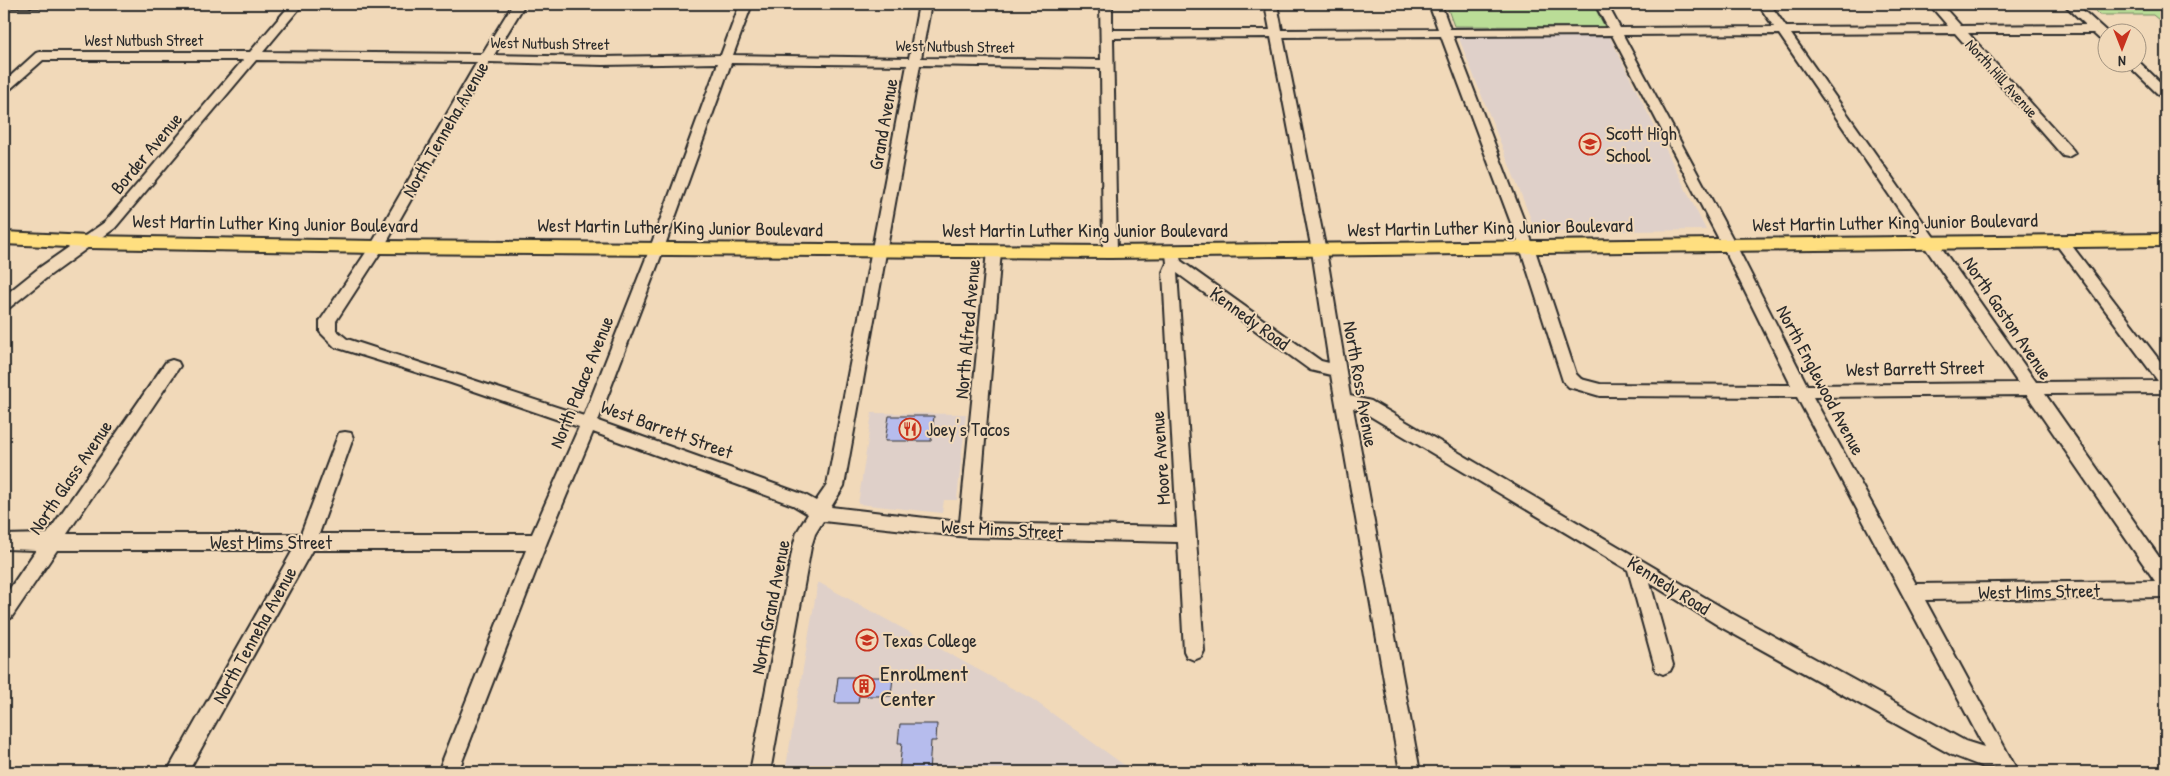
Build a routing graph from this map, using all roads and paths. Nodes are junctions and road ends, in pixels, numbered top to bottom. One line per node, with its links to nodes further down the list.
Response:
1 (4, 4): 2 (street)
2 (51, 4)
3 (297, 4): 22 (street, Border Avenue)
4 (520, 4): 23 (street, North Tenneha Avenue)
5 (746, 4): 24 (street, North Palace Avenue)
6 (924, 4): 25 (street, Grand Avenue)
7 (1106, 4): 20 (street)
8 (1271, 4): 21 (street, North Ross Avenue)
9 (1435, 4): 19 (street)
10 (1601, 4): 17 (street, North Englewood Avenue)
11 (1764, 4): 16 (street, North Gaston Avenue)
12 (1935, 4): 14 (street, North Hill Avenue)
13 (2070, 4): 15 (street)
14 (1958, 29): 15 (street); 16 (street); 30 (street, North Hill Avenue)
15 (2095, 29): 18 (street)
16 (1783, 30): 17 (street); 35 (street, North Gaston Avenue)
17 (1616, 32): 19 (street); 36 (street, North Englewood Avenue)
18 (2098, 32)
19 (1446, 33): 21 (street); 38 (street)
20 (1106, 34): 21 (street); 26 (street)
21 (1277, 35): 42 (street, North Ross Avenue)
22 (252, 56): 23 (street, West Nutbush Street); 28 (street, West Nutbush Street); 34 (street, Border Avenue)
23 (486, 57): 24 (street, West Nutbush Street); 37 (street, North Tenneha Avenue)
24 (726, 59): 25 (street, West Nutbush Street); 39 (street, North Palace Avenue)
25 (914, 61): 26 (street, West Nutbush Street); 40 (street, Grand Avenue)
26 (1107, 64): 43 (street)
27 (2142, 72): 29 (street)
28 (4, 88)
29 (2166, 95)
30 (2068, 153)
31 (4, 238): 34 (main road, West Martin Luther King Junior Boulevard)
32 (2166, 240): 33 (main road, West Martin Luther King Junior Boulevard)
33 (2061, 241): 35 (main road, West Martin Luther King Junior Boulevard); 49 (street)
34 (88, 242): 37 (main road, West Martin Luther King Junior Boulevard); 45 (street, Border Avenue)
35 (1932, 243): 36 (main road, West Martin Luther King Junior Boulevard); 50 (street, North Gaston Avenue)
36 (1729, 245): 38 (main road, West Martin Luther King Junior Boulevard); 52 (street, North Englewood Avenue)
37 (377, 247): 39 (main road, West Martin Luther King Junior Boulevard); 46 (street, North Tenneha Avenue)
38 (1527, 247): 42 (main road, West Martin Luther King Junior Boulevard); 52 (street, West Barrett Street)
39 (657, 248): 40 (main road, West Martin Luther King Junior Boulevard); 54 (street, North Palace Avenue)
40 (879, 250): 41 (main road, West Martin Luther King Junior Boulevard); 56 (street, North Grand Avenue)
41 (994, 251): 43 (main road, West Martin Luther King Junior Boulevard); 57 (street, North Alfred Avenue)
42 (1319, 251): 44 (main road, West Martin Luther King Junior Boulevard); 48 (street, North Ross Avenue)
43 (1110, 252): 44 (main road, West Martin Luther King Junior Boulevard)
44 (1174, 258): 48 (street, Kennedy Road); 58 (street, Moore Avenue)
45 (4, 304)
46 (328, 332): 54 (street, West Barrett Street)
47 (172, 366): 60 (street, North Glass Avenue)
48 (1338, 372): 53 (street, North Ross Avenue)
49 (2166, 380)
50 (2031, 388): 51 (street, West Barrett Street); 52 (street, West Barrett Street); 64 (street, North Gaston Avenue)
51 (2166, 388)
52 (1802, 391): 66 (street, North Englewood Avenue)
53 (1343, 400): 63 (street, Kennedy Road); 74 (street, North Ross Avenue)
54 (590, 423): 56 (street, West Barrett Street); 62 (street, North Palace Avenue)
55 (345, 438): 61 (street, North Tenneha Avenue)
56 (820, 513): 57 (street, West Mims Street); 73 (street, North Grand Avenue)
57 (968, 530): 58 (street, West Mims Street)
58 (1186, 535): 68 (street, Moore Avenue)
59 (4, 542): 60 (street, West Mims Street)
60 (52, 542): 61 (street, West Mims Street); 67 (street, North Glass Avenue)
61 (307, 542): 62 (street, West Mims Street); 71 (street, North Tenneha Avenue)
62 (538, 542): 72 (street, North Palace Avenue)
63 (1636, 564): 69 (street); 70 (street, Kennedy Road)
64 (2166, 582)
65 (2166, 589): 66 (street, West Mims Street)
66 (1912, 592): 70 (street, North Englewood Avenue)
67 (4, 612)
68 (1194, 651)
69 (1664, 665)
70 (2004, 765)
71 (177, 772)
72 (448, 772)
73 (760, 772)
74 (1410, 772)

